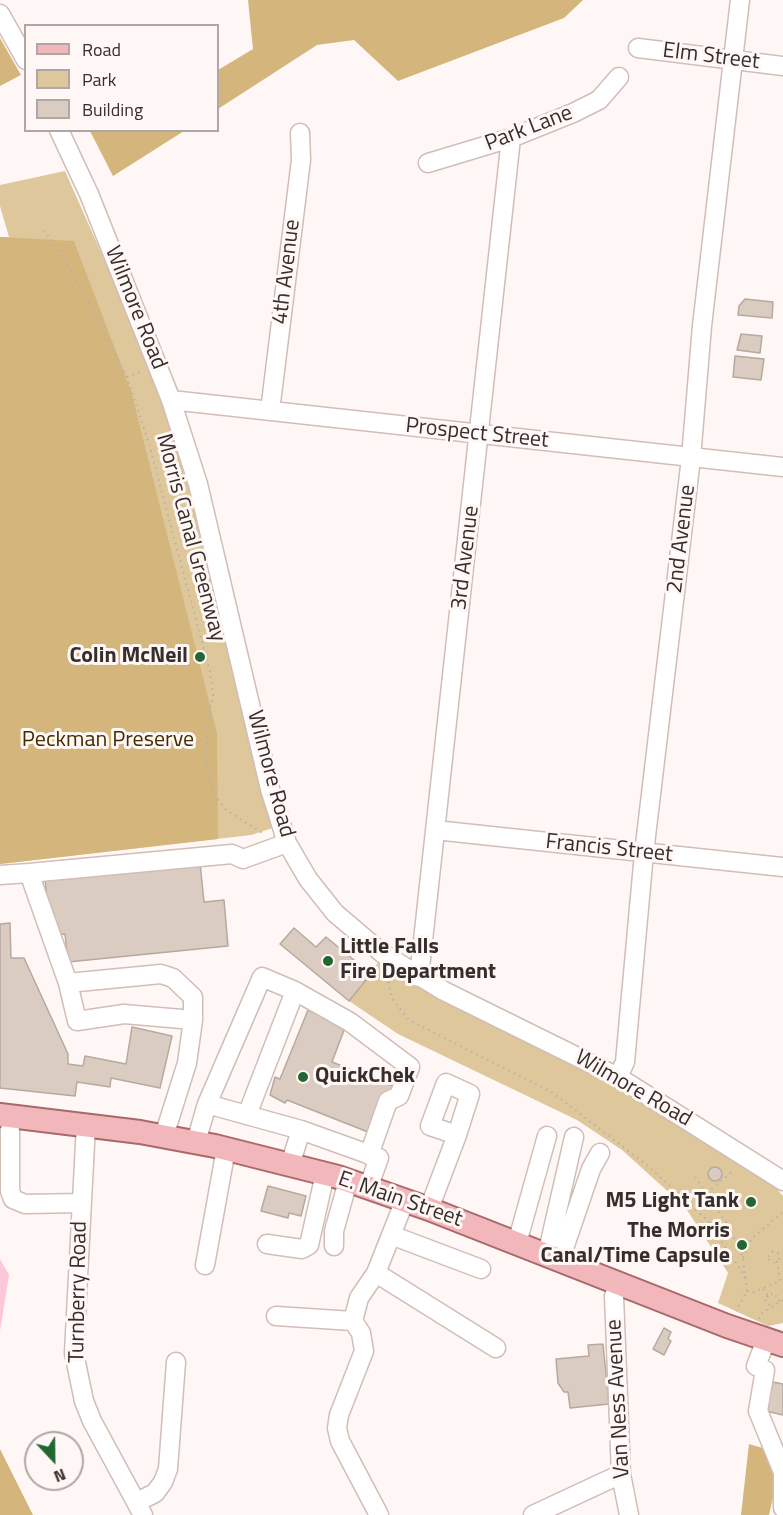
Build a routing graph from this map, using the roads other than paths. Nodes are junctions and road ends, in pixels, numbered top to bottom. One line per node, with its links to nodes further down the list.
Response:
1 (740, 0): 5 (street, 2nd Avenue)
2 (0, 14): 4 (street)
3 (638, 48): 5 (street, Elm Street)
4 (24, 56)
5 (735, 61): 6 (street, Elm Street); 15 (street, 2nd Avenue)
6 (783, 66)
7 (618, 77): 10 (street, Park Lane)
8 (60, 132): 12 (street, Wilmore Road)
9 (300, 133): 13 (street, 4th Avenue)
10 (511, 138): 11 (street, Park Lane); 14 (street, 3rd Avenue)
11 (428, 163)
12 (171, 400): 13 (street, Prospect Street); 18 (street, Wilmore Road)
13 (270, 411): 14 (street, Prospect Street)
14 (481, 434): 15 (street, Prospect Street); 17 (street, 3rd Avenue)
15 (691, 458): 16 (street, Prospect Street); 19 (street, 2nd Avenue)
16 (783, 467)
17 (435, 830): 19 (street, Francis Street); 23 (street, 3rd Avenue)
18 (281, 845): 21 (street); 23 (street, Wilmore Road)
19 (644, 853): 20 (street, Francis Street); 27 (street, 2nd Avenue)
20 (783, 867)
21 (29, 873): 22 (street); 24 (street)
22 (0, 875)
23 (419, 977): 27 (street, Wilmore Road)
24 (68, 983): 26 (street); 26 (street)
25 (295, 992): 28 (street); 29 (street); 40 (street)
26 (194, 1020): 34 (street)
27 (618, 1077): 43 (street, Wilmore Road)
28 (207, 1104): 29 (street); 37 (street)
29 (247, 1115): 32 (street)
30 (5, 1122): 31 (main road, E. Main Street); 46 (street)
31 (86, 1125): 34 (main road, E. Main Street); 46 (street, Turnberry Road)
32 (301, 1130): 40 (street); 41 (street)
33 (457, 1135): 47 (street)
34 (164, 1136): 37 (main road, E. Main Street)
35 (547, 1136): 49 (street)
36 (574, 1137): 52 (street)
37 (196, 1142): 38 (main road, E. Main Street)
38 (226, 1149): 41 (main road, E. Main Street); 53 (street)
39 (600, 1154): 52 (street)
40 (369, 1155): 44 (street)
41 (290, 1166): 42 (main road, E. Main Street)
42 (325, 1174): 44 (main road, E. Main Street); 50 (street)
43 (783, 1181)
44 (358, 1184): 45 (main road, E. Main Street); 51 (street)
45 (405, 1200): 47 (main road, E. Main Street); 48 (street)
46 (81, 1203): 66 (street, Turnberry Road)
47 (429, 1209): 49 (main road, E. Main Street)
48 (391, 1235): 54 (street); 55 (street)
49 (517, 1243): 52 (main road, E. Main Street)
50 (267, 1244)
51 (334, 1246)
52 (553, 1257): 56 (main road, E. Main Street)
53 (205, 1265)
54 (481, 1269)
55 (376, 1273): 58 (street); 60 (street)
56 (619, 1284): 59 (main road, E. Main Street); 63 (street, Van Ness Avenue)
57 (276, 1316): 58 (street)
58 (353, 1321): 67 (street)
59 (767, 1340): 62 (street)
60 (496, 1348)
61 (176, 1362): 66 (street)
62 (774, 1372): 64 (street)
63 (621, 1474): 68 (street); 69 (street, Van Ness Avenue)
64 (783, 1474): 65 (street)
65 (783, 1508)
66 (140, 1509)
67 (379, 1515)
68 (533, 1515)
69 (629, 1515)

